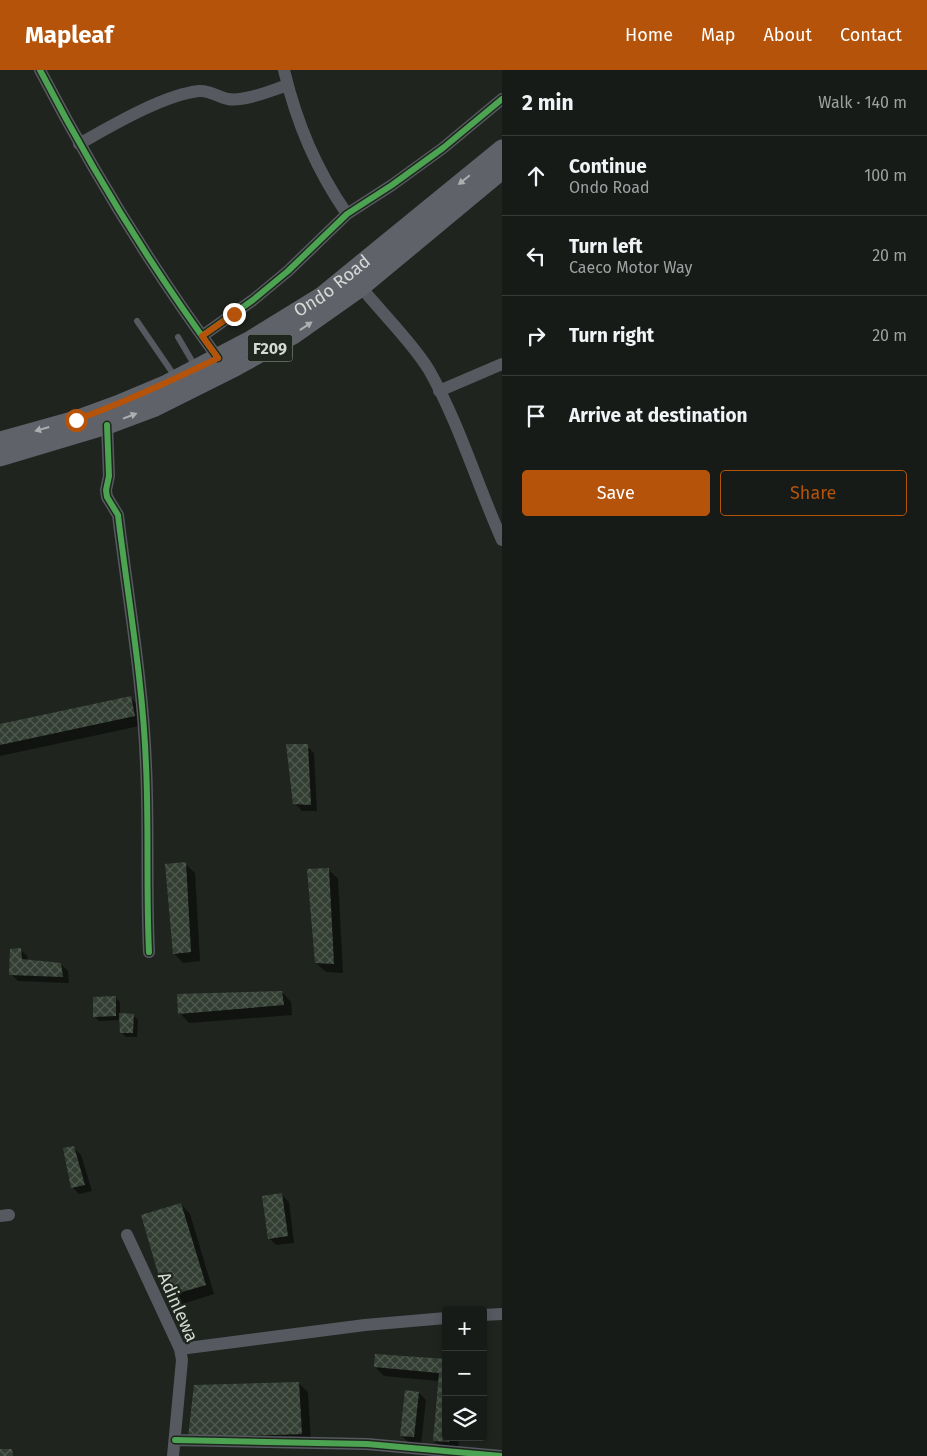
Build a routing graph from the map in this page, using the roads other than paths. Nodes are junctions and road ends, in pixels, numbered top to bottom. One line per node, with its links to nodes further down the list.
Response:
1 (40, 70): 5 (street)
2 (284, 70): 3 (street)
3 (288, 85): 5 (street); 8 (street)
4 (502, 99): 8 (street)
5 (80, 144): 11 (street)
6 (502, 149): 13 (main road, Ondo Road / F209, one-way to 13)
7 (502, 170): 9 (main road, Ondo Road / F209)
8 (348, 214): 11 (street)
9 (361, 287): 15 (main road, Ondo Road / F209, one-way to 9); 17 (street)
10 (136, 321): 16 (lane)
11 (202, 336): 13 (street)
12 (178, 337): 15 (lane)
13 (218, 358): 15 (main road, Ondo Road / F209)
14 (502, 364): 17 (street)
15 (201, 376): 16 (main road, Ondo Road / F209); 18 (main road, Ondo Road / F209, one-way to 15)
16 (176, 379): 19 (main road, Ondo Road / F209, one-way to 19)
17 (439, 391): 21 (street)
18 (107, 425): 20 (main road, Ondo Road / F209); 22 (street)
19 (0, 441)
20 (0, 457)
21 (502, 540)
22 (149, 952)
23 (127, 1235): 27 (street, Adinlewa)
24 (502, 1314): 25 (street)
25 (487, 1315)
26 (442, 1318): 27 (street)
27 (180, 1349): 28 (street, Adinlewa)
28 (175, 1440): 29 (street); 30 (street, Adinlewa)
29 (468, 1455): 31 (street)
30 (173, 1456)
31 (501, 1456)

